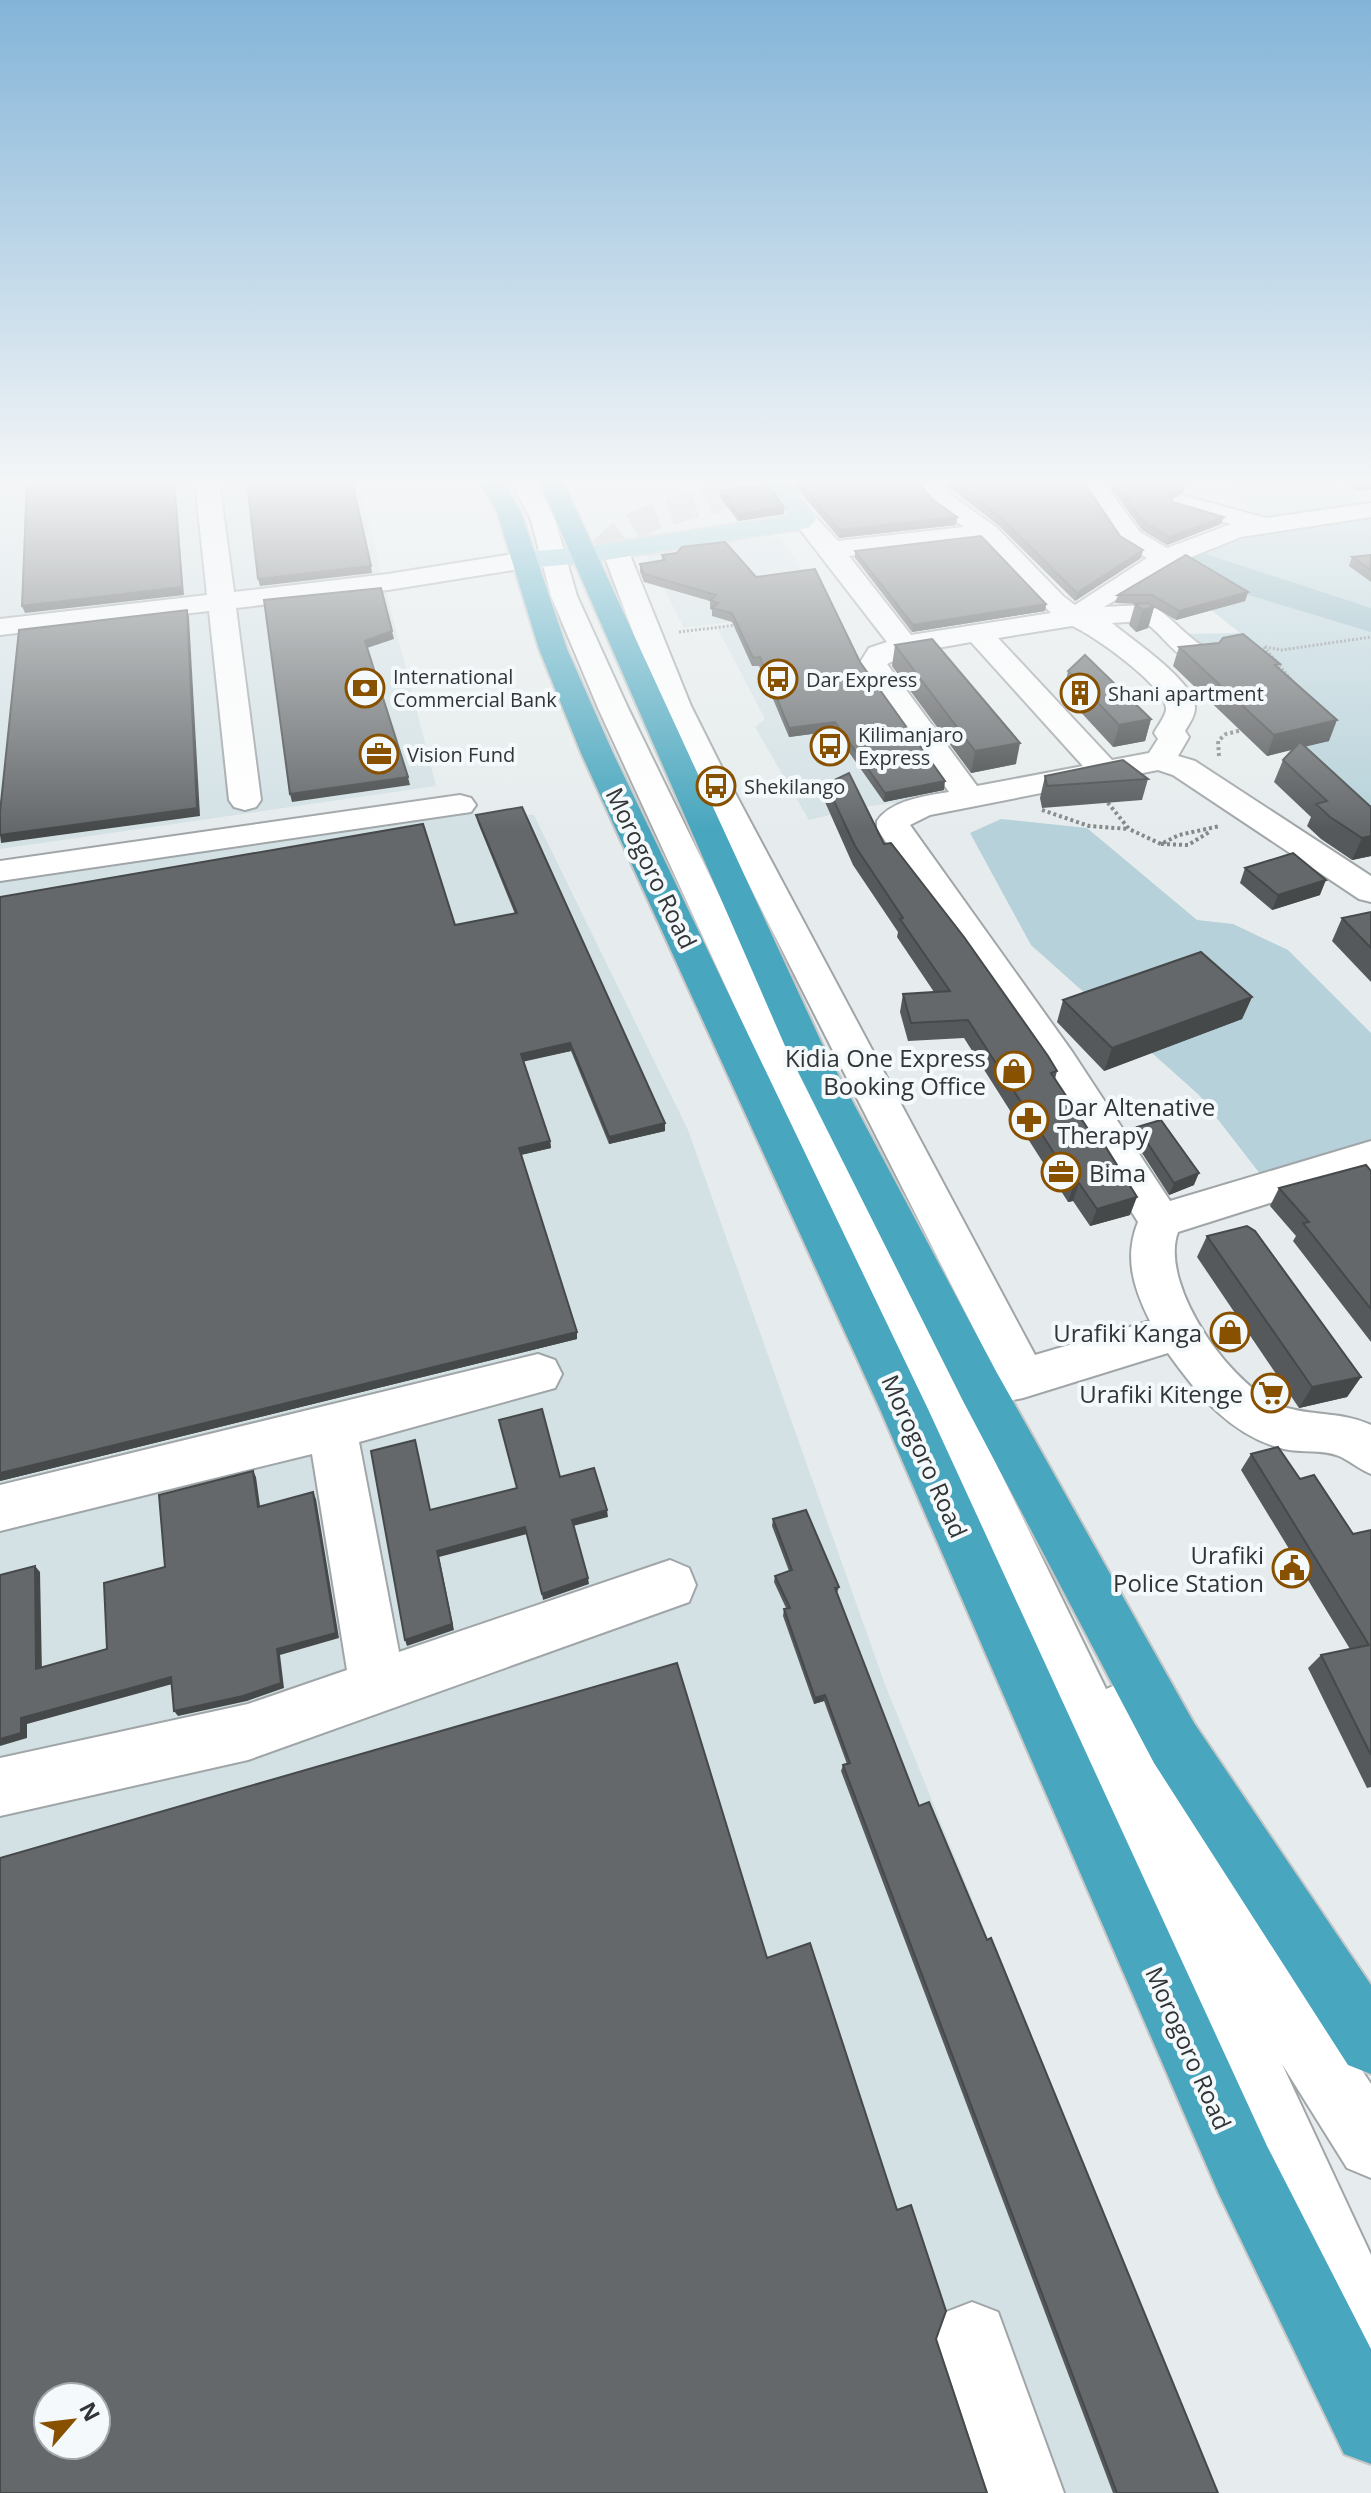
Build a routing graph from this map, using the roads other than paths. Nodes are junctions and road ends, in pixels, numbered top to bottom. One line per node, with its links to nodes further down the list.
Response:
1 (221, 597): 11 (street)
2 (264, 597): 11 (street)
3 (563, 597): 40 (highway, Morogoro Road)
4 (565, 597): 38 (street, Morogoro Road)
5 (581, 597): 37 (street, Morogoro Road)
6 (602, 597): 17 (highway, Morogoro Road)
7 (612, 597): 17 (street)
8 (867, 597): 15 (street)
9 (1049, 597): 12 (street)
10 (1102, 597): 12 (street)
11 (222, 603): 13 (street); 21 (street)
12 (1082, 617): 14 (street); 16 (street); 18 (street)
13 (0, 627)
14 (978, 633): 15 (street); 19 (street)
15 (904, 645): 20 (street)
16 (1202, 654)
17 (689, 763): 29 (highway, Morogoro Road)
18 (1172, 764): 19 (street); 24 (street)
19 (1095, 773): 20 (street)
20 (968, 797): 26 (street)
21 (245, 800)
22 (460, 805): 23 (street)
23 (0, 871)
24 (1371, 891)
25 (1371, 1156): 26 (street)
26 (1160, 1221): 27 (street)
27 (1177, 1331): 29 (street); 31 (street)
28 (538, 1374): 30 (street)
29 (1001, 1382): 36 (highway, Morogoro Road)
30 (332, 1428): 32 (street); 34 (street)
31 (1371, 1452)
32 (0, 1508)
33 (670, 1585): 34 (street)
34 (378, 1689): 35 (street)
35 (0, 1787)
36 (1371, 2042)
37 (1371, 2144)
38 (1371, 2336)
39 (972, 2338): 41 (street)
40 (1371, 2427)
41 (1026, 2493)

